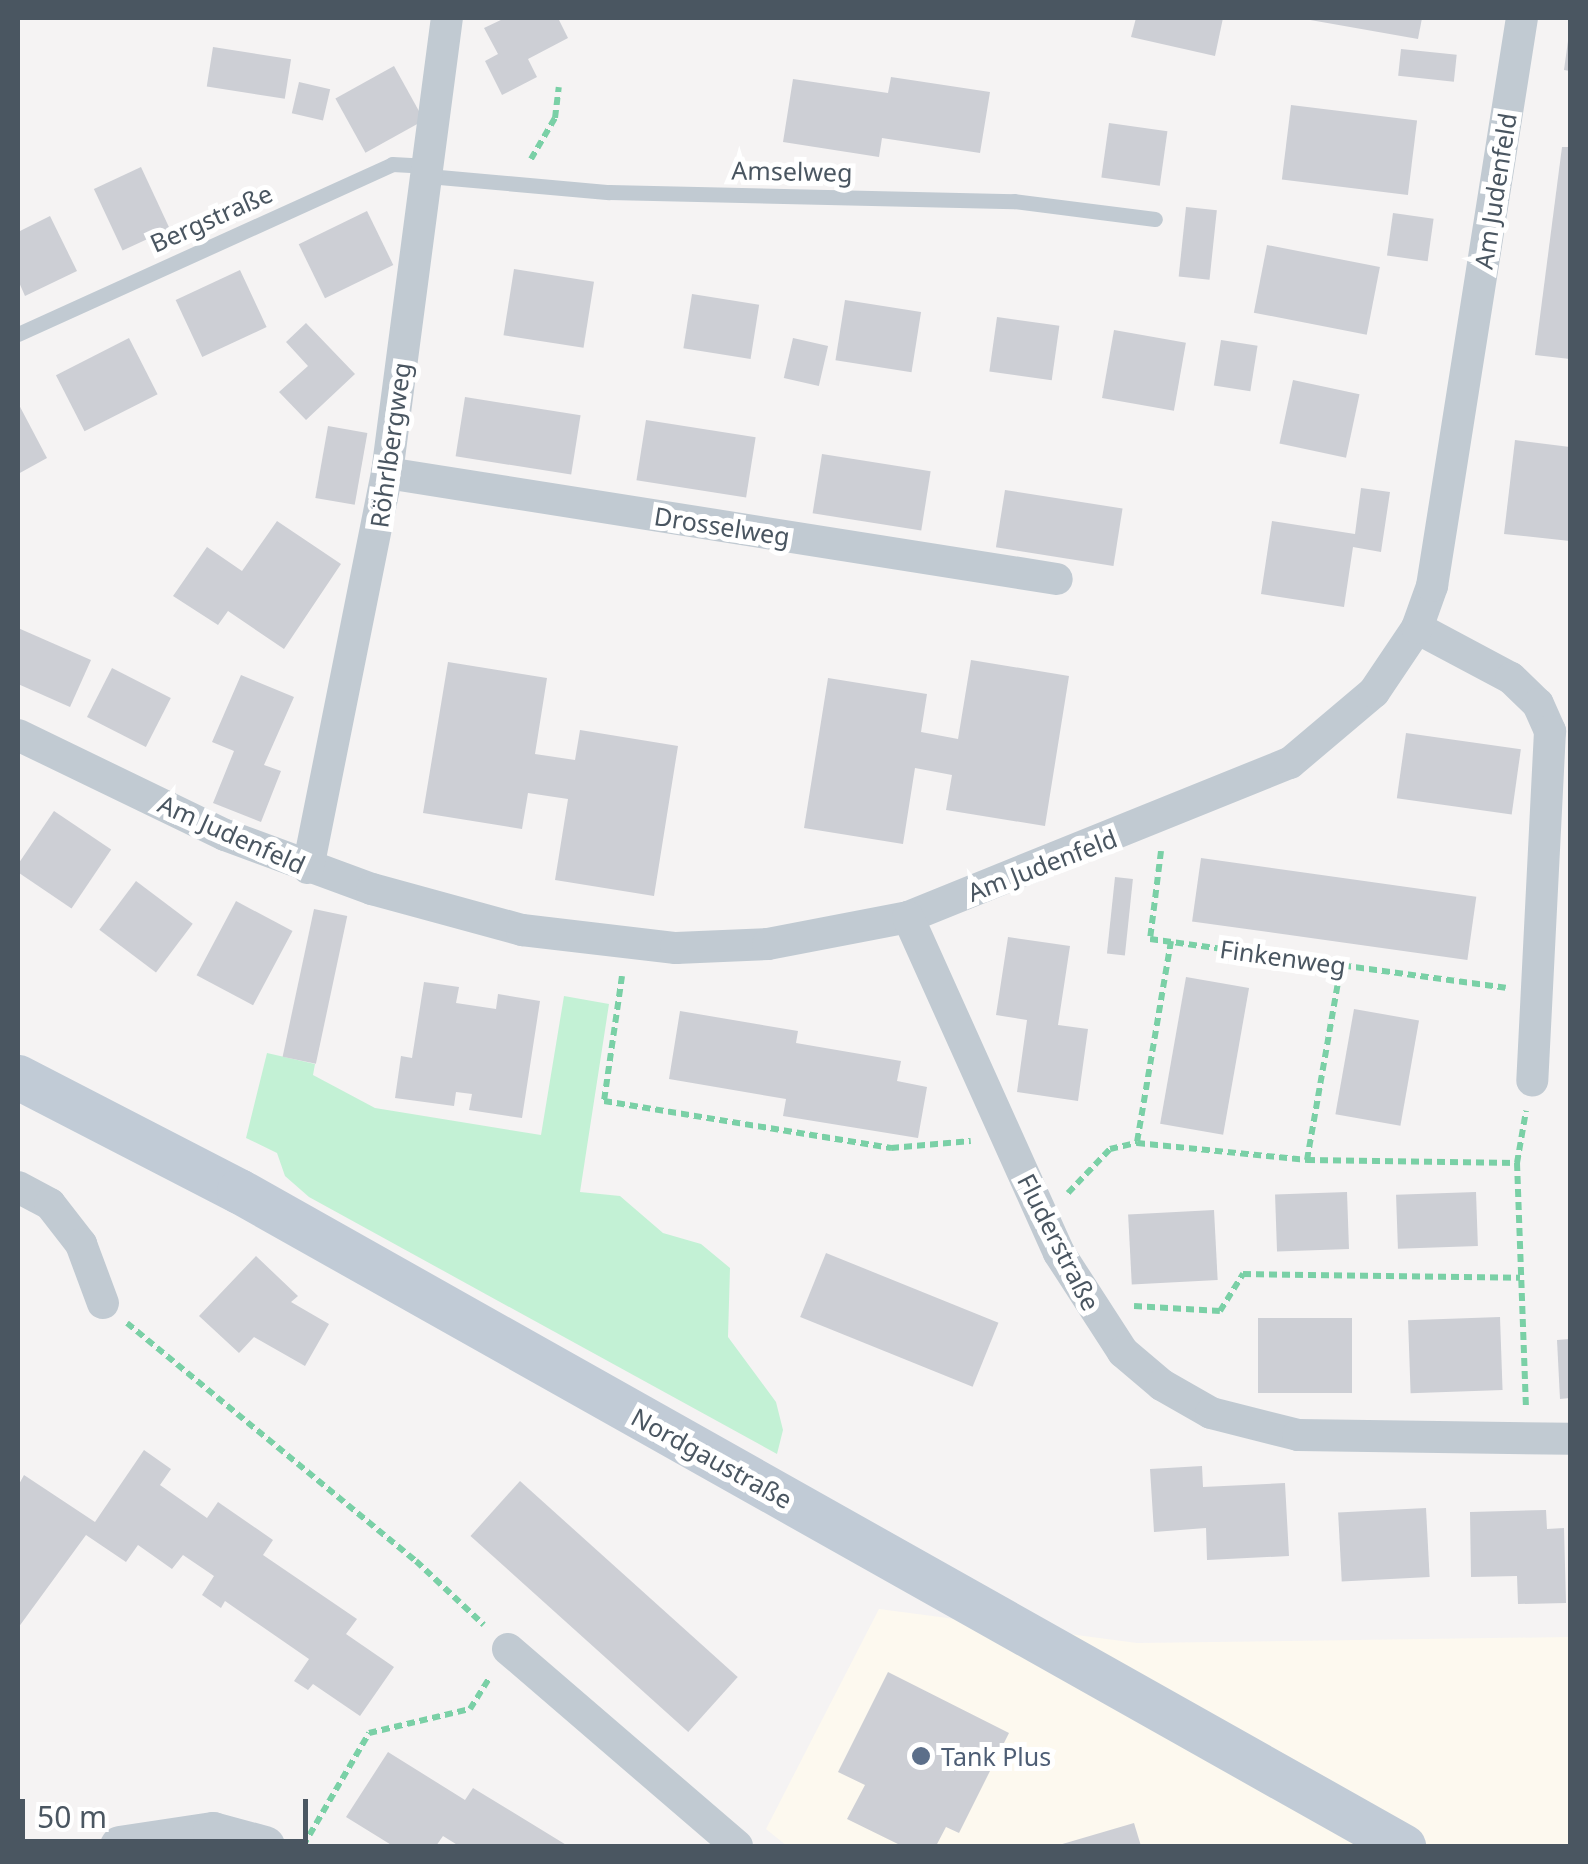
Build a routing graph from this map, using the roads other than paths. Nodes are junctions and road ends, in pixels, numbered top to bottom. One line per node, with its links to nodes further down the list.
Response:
1 (447, 18): 3 (street, Röhrlbergweg)
2 (1522, 18): 8 (street, Am Judenfeld)
3 (428, 171): 4 (lane, Amselweg); 5 (lane, Bergstraße); 6 (street, Röhrlbergweg)
4 (1154, 218)
5 (18, 334)
6 (387, 473): 7 (street, Drosselweg); 10 (street, Röhrlbergweg)
7 (1057, 579)
8 (1417, 628): 11 (street, Am Judenfeld); 13 (street)
9 (18, 735): 10 (street, Am Judenfeld)
10 (308, 868): 11 (street, Am Judenfeld)
11 (908, 917): 16 (street, Fluderstraße)
12 (18, 1077): 21 (main road, Nordgaustraße)
13 (1532, 1081)
14 (18, 1186): 15 (street)
15 (103, 1303)
16 (1570, 1439)
17 (508, 1648): 20 (street)
18 (120, 1846): 19 (street)
19 (265, 1846)
20 (737, 1846)
21 (1403, 1846)

